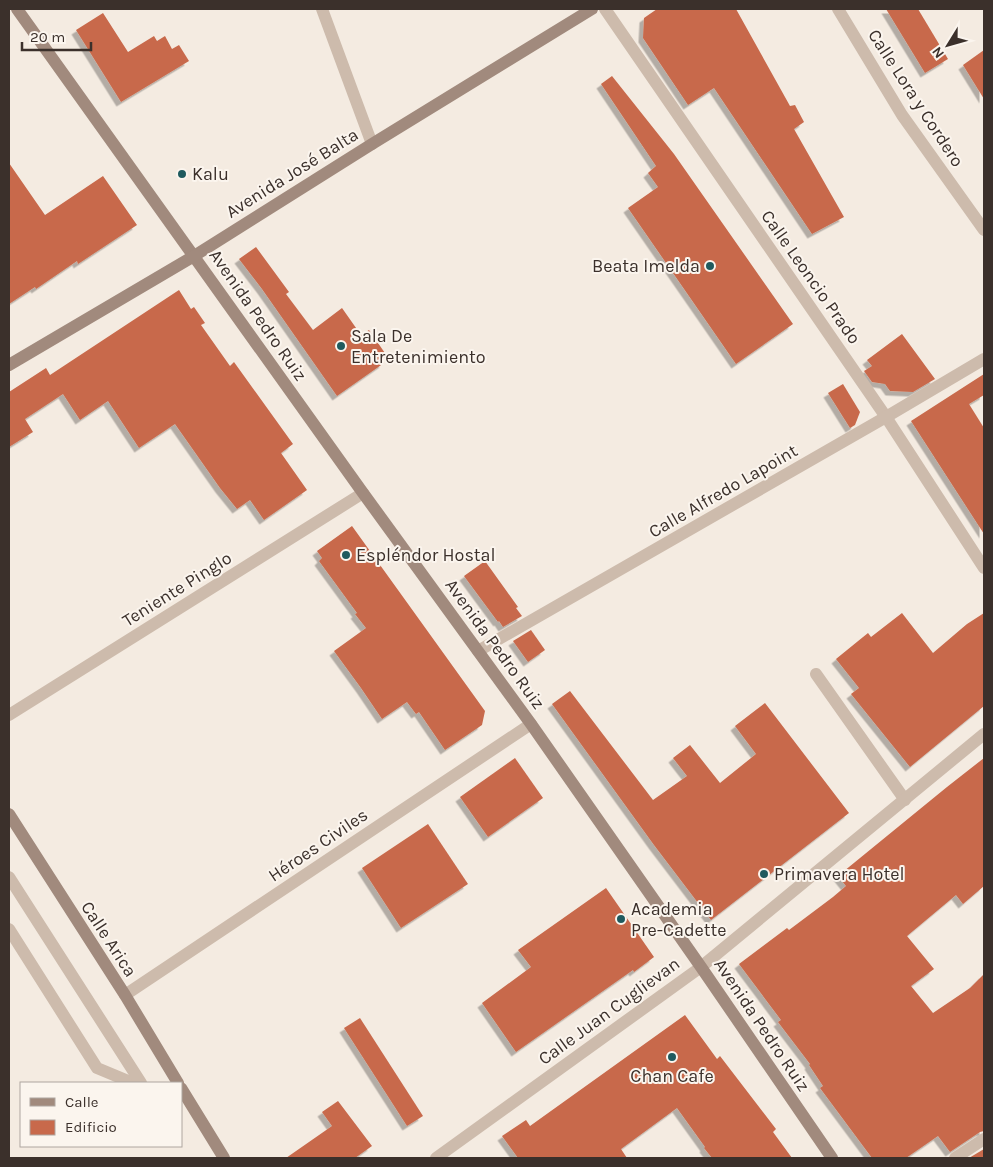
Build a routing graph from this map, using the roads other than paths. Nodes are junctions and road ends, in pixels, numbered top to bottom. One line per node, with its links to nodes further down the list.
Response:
1 (17, 9): 8 (street, Avenida Pedro Ruiz)
2 (322, 9): 6 (street)
3 (592, 9): 6 (street, Avenida José Balta)
4 (605, 9): 11 (street, Calle Leoncio Prado)
5 (838, 9): 7 (street, Calle Lora y Cordero)
6 (372, 144): 8 (street, Avenida José Balta)
7 (984, 230)
8 (194, 256): 10 (street, Avenida José Balta); 12 (street, Avenida Pedro Ruiz)
9 (984, 359): 11 (street, Calle Alfredo Lapoint)
10 (9, 365)
11 (886, 417): 13 (street, Calle Leoncio Prado); 14 (street, Calle Alfredo Lapoint)
12 (363, 493): 14 (street, Avenida Pedro Ruiz); 16 (street, Teniente Pinglo)
13 (984, 568)
14 (478, 652): 17 (street, Avenida Pedro Ruiz)
15 (816, 674): 19 (street)
16 (9, 715)
17 (531, 724): 23 (street, Avenida Pedro Ruiz); 24 (street, Héroes Civiles)
18 (984, 734): 19 (street, Calle Juan Cuglievan)
19 (905, 800): 23 (street, Calle Juan Cuglievan)
20 (9, 814): 24 (street, Calle Arica)
21 (9, 877): 26 (street)
22 (9, 929): 25 (street)
23 (701, 966): 31 (street, Calle Juan Cuglievan); 32 (street, Avenida Pedro Ruiz)
24 (125, 995): 27 (street, Calle Arica)
25 (131, 1082)
26 (140, 1082)
27 (177, 1082)
28 (182, 1090): 30 (street)
29 (984, 1139): 33 (street)
30 (224, 1158)
31 (436, 1158)
32 (832, 1158)
33 (955, 1158)

